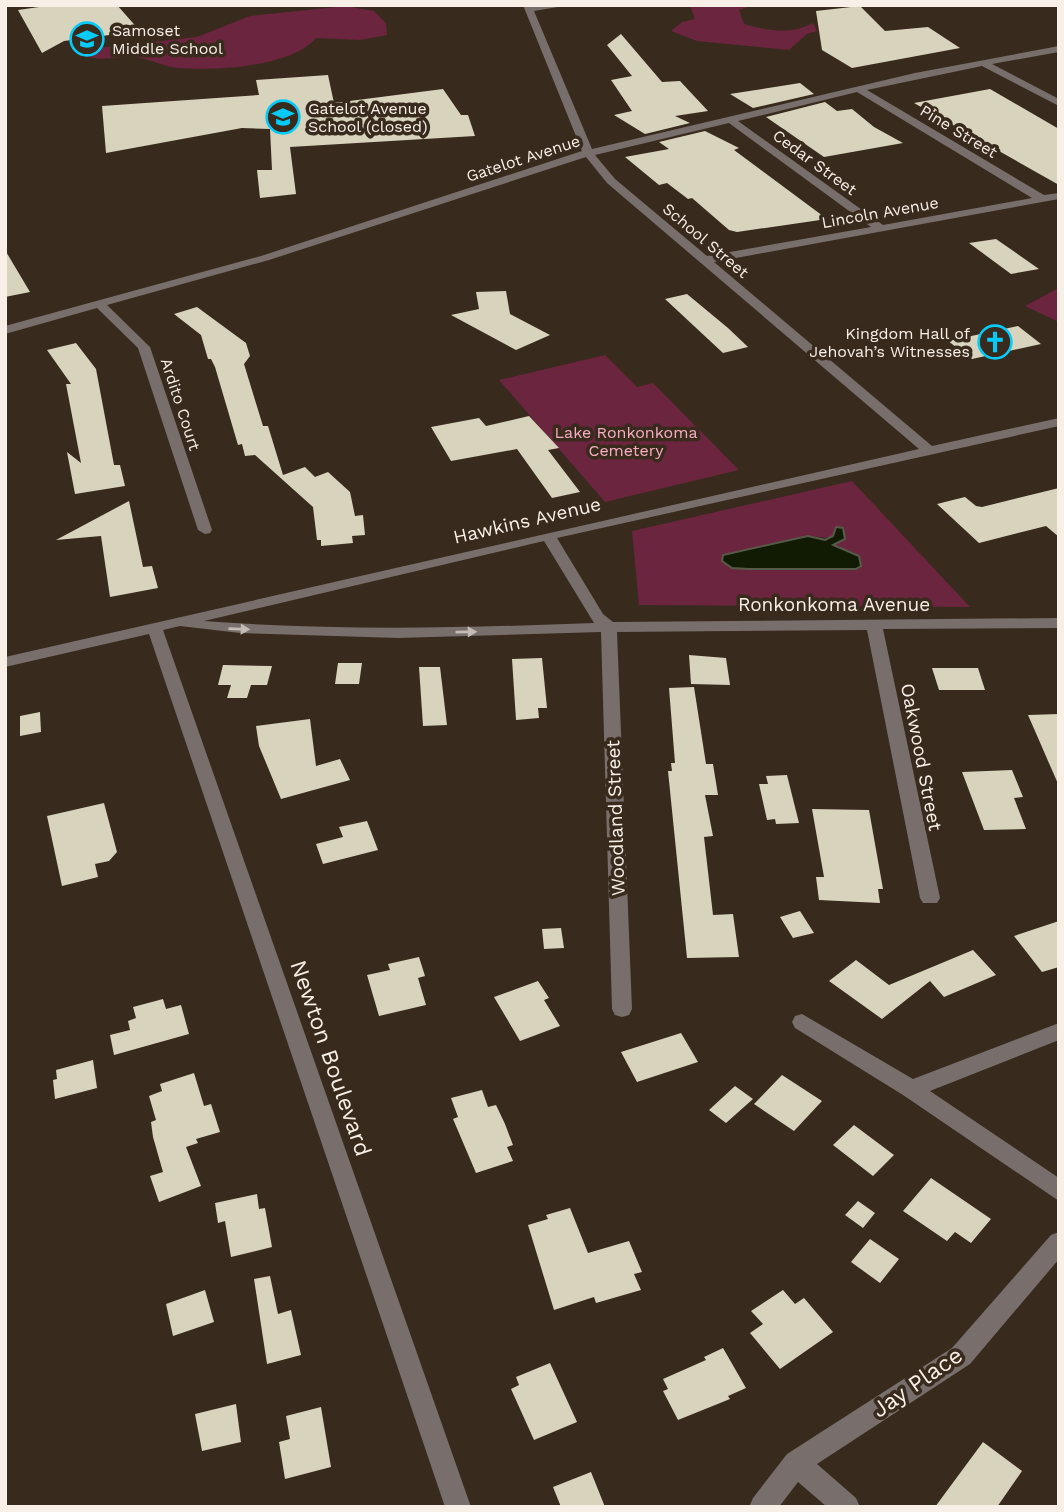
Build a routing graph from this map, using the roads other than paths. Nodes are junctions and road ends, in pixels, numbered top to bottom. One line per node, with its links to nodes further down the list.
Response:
1 (566, 5): 2 (street)
2 (528, 7): 8 (street, School Street)
3 (1059, 49): 4 (street, Gatelot Avenue)
4 (981, 62): 5 (street, Gatelot Avenue); 6 (street)
5 (860, 90): 7 (street, Gatelot Avenue); 10 (street, Pine Street)
6 (1059, 103)
7 (731, 120): 8 (street, Gatelot Avenue); 11 (street, Cedar Street)
8 (588, 153): 12 (street, School Street); 13 (street, Gatelot Avenue)
9 (1059, 196): 10 (street, Lincoln Avenue)
10 (1041, 199): 11 (street, Lincoln Avenue)
11 (880, 228): 12 (street, Lincoln Avenue)
12 (707, 260): 16 (street, School Street)
13 (100, 305): 14 (street, Gatelot Avenue); 17 (street, Ardito Court)
14 (5, 330)
15 (1059, 422): 16 (street, Hawkins Avenue)
16 (930, 450): 18 (street, Hawkins Avenue)
17 (205, 530)
18 (548, 536): 20 (street, Hawkins Avenue); 22 (street)
19 (1059, 624): 21 (street, Ronkonkoma Avenue)
20 (162, 625): 22 (street, Ronkonkoma Avenue, one-way to 22); 23 (street, Hawkins Avenue); 32 (street, Newton Boulevard)
21 (874, 625): 22 (street, Ronkonkoma Avenue); 24 (street, Oakwood Street)
22 (609, 627): 25 (street, Woodland Street)
23 (5, 662)
24 (930, 898)
25 (622, 1009)
26 (802, 1022): 28 (street)
27 (1059, 1031): 28 (street)
28 (911, 1090): 29 (street)
29 (1059, 1191)
30 (1059, 1242): 31 (street, Jay Place)
31 (796, 1463): 33 (street, Jay Place); 34 (street)
32 (458, 1507)
33 (762, 1507)
34 (847, 1507)

